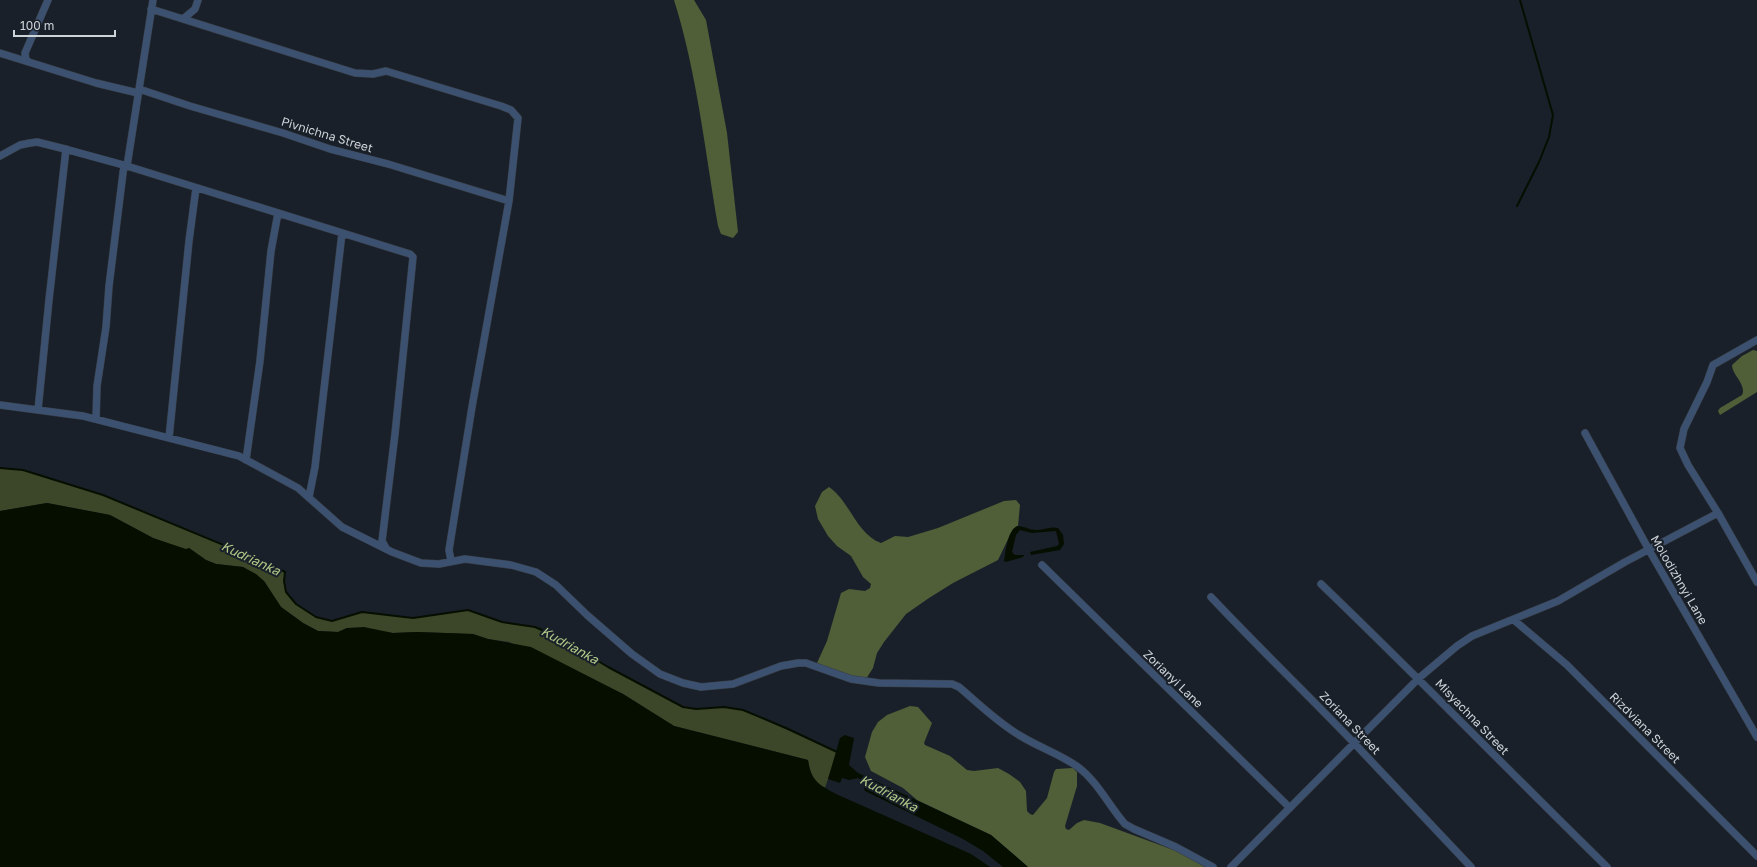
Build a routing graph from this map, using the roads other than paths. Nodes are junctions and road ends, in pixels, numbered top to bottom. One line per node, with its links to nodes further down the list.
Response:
1 (48, 0): 7 (street)
2 (153, 0): 4 (street)
3 (198, 0): 5 (street)
4 (151, 9): 5 (street); 8 (street)
5 (183, 19): 13 (street)
6 (0, 53): 7 (street, Pivnichna Street)
7 (29, 62): 8 (street, Pivnichna Street)
8 (138, 91): 11 (street); 13 (street, Pivnichna Street)
9 (66, 149): 10 (street); 11 (street); 18 (street)
10 (0, 156)
11 (125, 166): 12 (street); 19 (street)
12 (196, 188): 14 (street); 21 (street)
13 (509, 201): 27 (street)
14 (278, 213): 15 (street); 22 (street)
15 (342, 233): 23 (street); 25 (street)
16 (1757, 340): 24 (street)
17 (0, 405): 18 (street)
18 (38, 410): 19 (street)
19 (96, 420): 21 (street)
20 (1585, 433): 26 (street, Molodizhnyi Lane)
21 (169, 438): 22 (street)
22 (246, 460): 23 (street)
23 (309, 496): 25 (street)
24 (1718, 513): 26 (street); 29 (street)
25 (387, 550): 27 (street)
26 (1649, 550): 32 (street); 34 (street, Molodizhnyi Lane)
27 (451, 561): 38 (street)
28 (1042, 565): 36 (street, Zorianyi Lane)
29 (1757, 582)
30 (1321, 584): 33 (street, Misyachna Street)
31 (1211, 597): 35 (street, Zoriana Street)
32 (1514, 620): 33 (street); 37 (street, Rizdviana Street)
33 (1419, 678): 35 (street); 41 (street, Misyachna Street)
34 (1757, 737)
35 (1354, 742): 36 (street); 40 (street, Zoriana Street)
36 (1290, 808): 39 (street)
37 (1757, 856)
38 (1213, 867)
39 (1231, 867)
40 (1471, 867)
41 (1607, 867)

